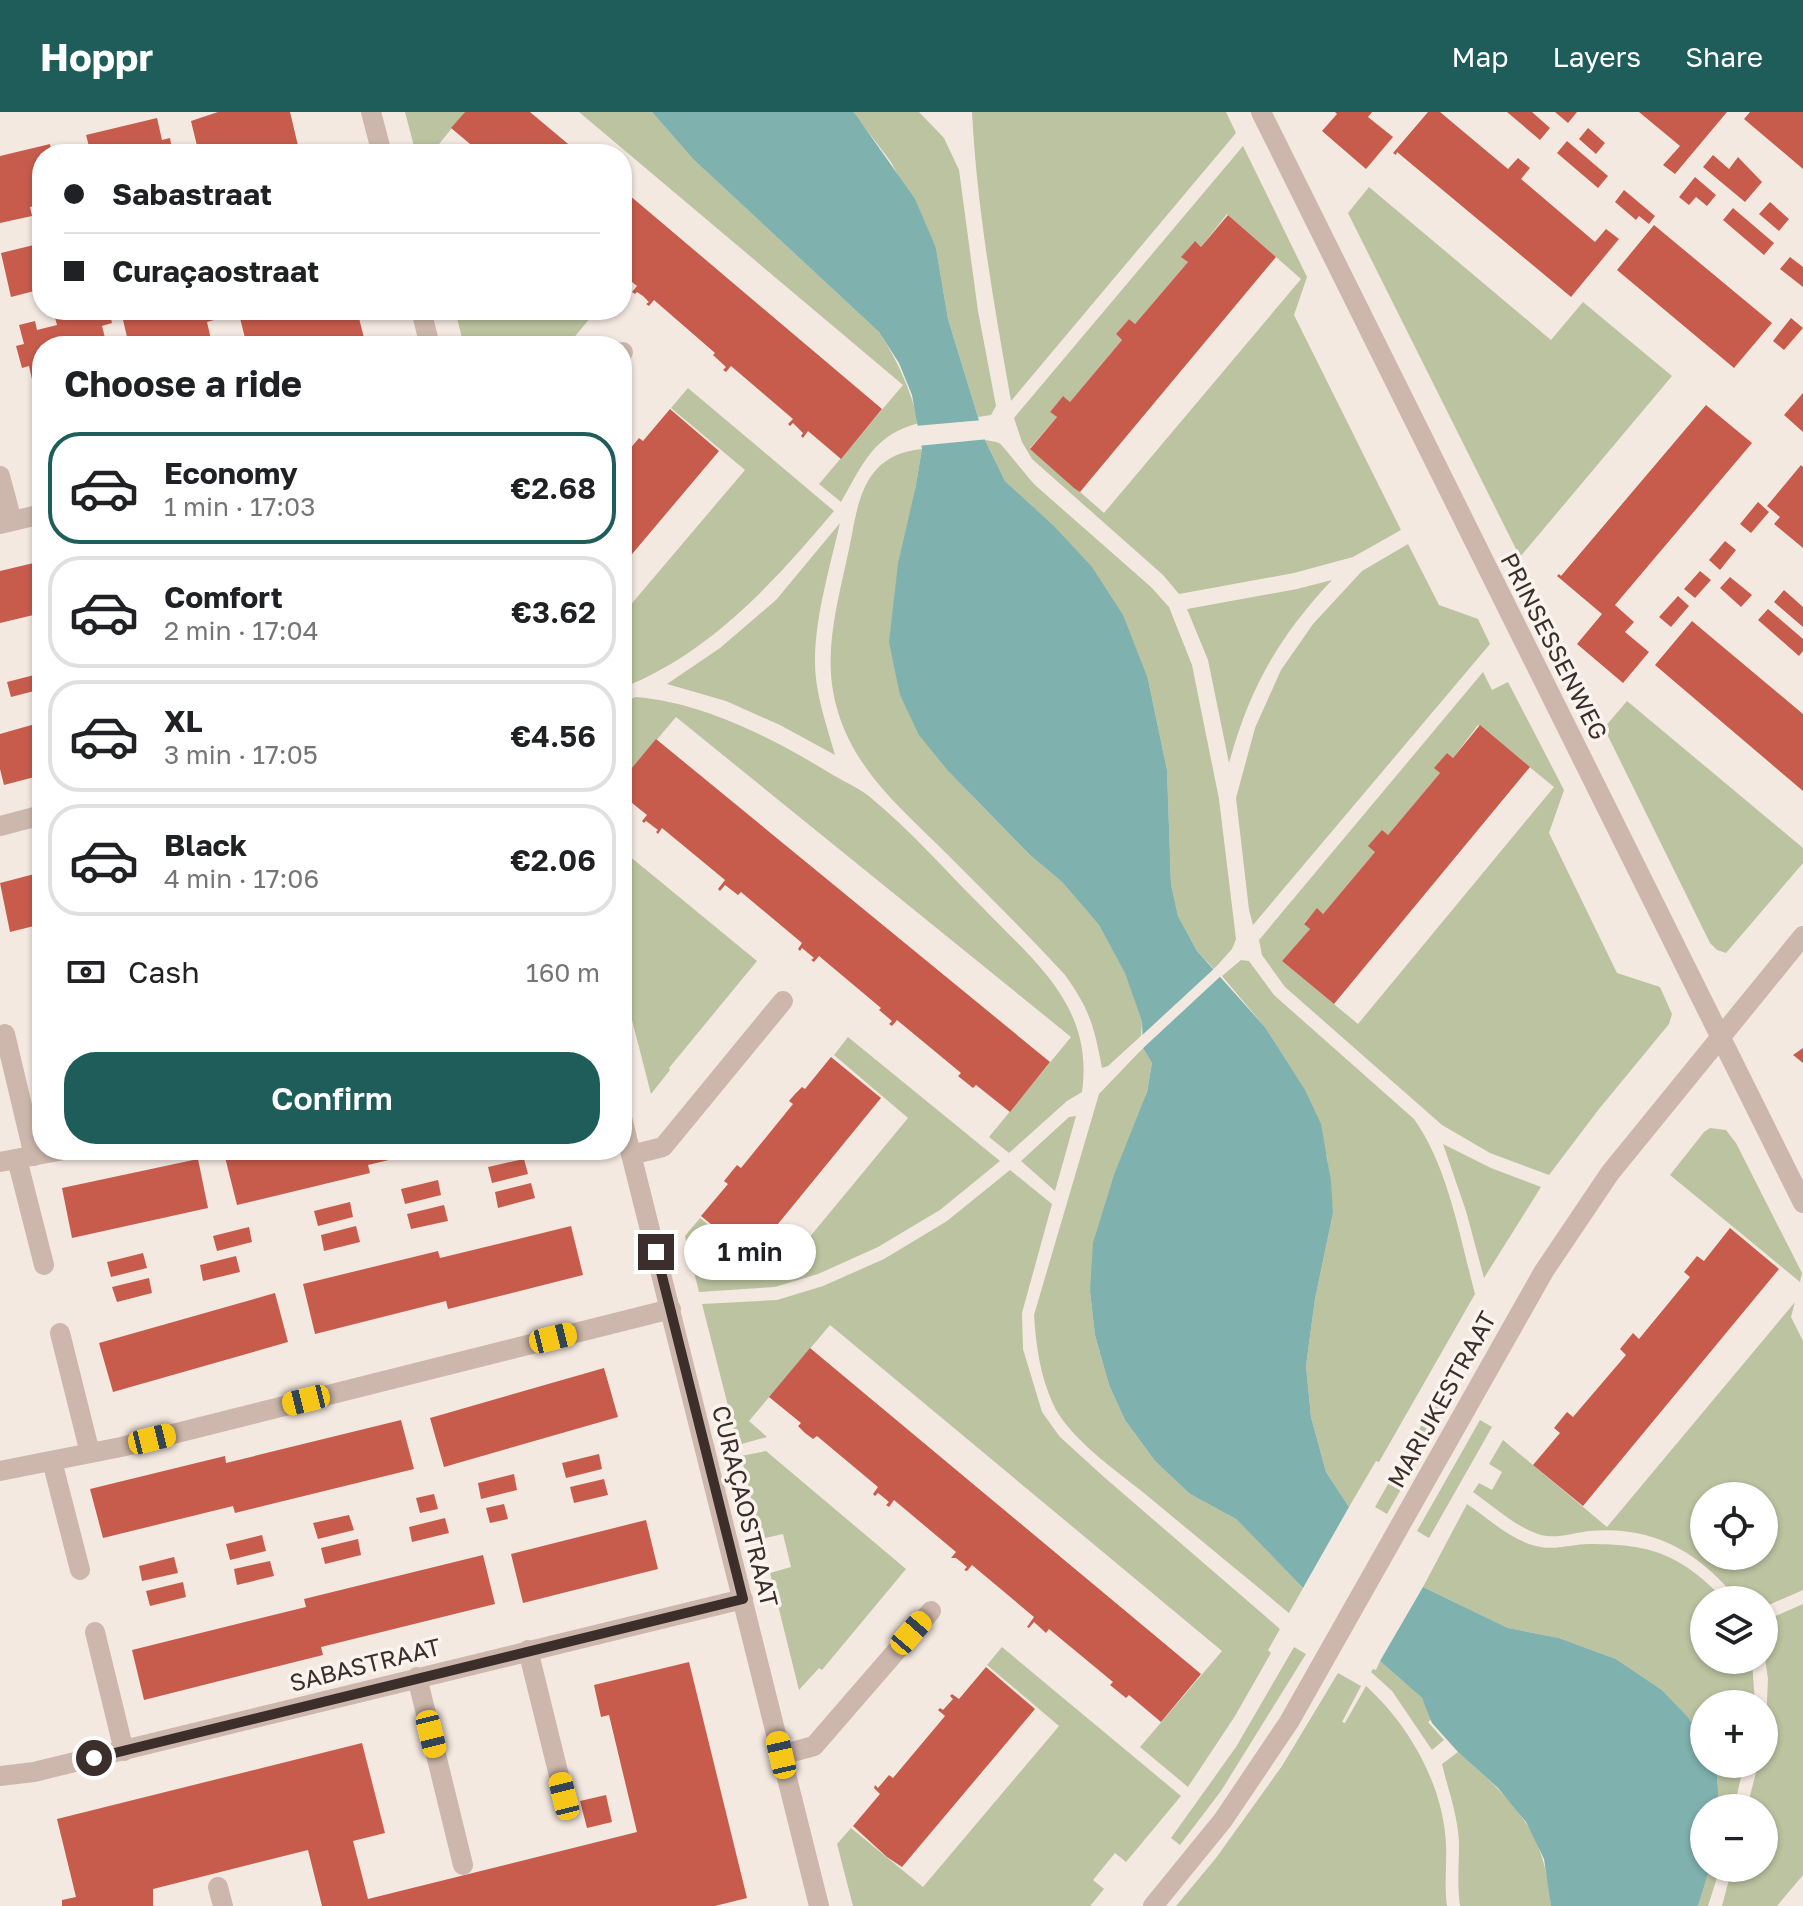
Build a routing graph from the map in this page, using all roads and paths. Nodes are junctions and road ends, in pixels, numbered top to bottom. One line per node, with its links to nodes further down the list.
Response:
1 (371, 112): 3 (street)
2 (1261, 112): 12 (street, PRINSESSENWEG)
3 (379, 144)
4 (0, 476): 6 (street)
5 (32, 516): 6 (street)
6 (6, 523)
7 (32, 818): 8 (street)
8 (0, 826)
9 (1803, 936): 12 (street, MARIJKESTRAAT)
10 (783, 1001): 13 (street)
11 (5, 1034): 14 (street)
12 (1721, 1037): 16 (street, PRINSESSENWEG); 35 (street, MARIJKESTRAAT)
13 (632, 1155)
14 (17, 1159): 17 (street)
15 (632, 1159): 18 (street, CURAÇAOSTRAAT)
16 (1803, 1203)
17 (44, 1265)
18 (671, 1309): 20 (street); 24 (street, CURAÇAOSTRAAT)
19 (60, 1333): 20 (street)
20 (90, 1453): 21 (street)
21 (52, 1461): 22 (street); 23 (street)
22 (0, 1471)
23 (80, 1570)
24 (743, 1599): 27 (street, SABASTRAAT); 30 (street, CURAÇAOSTRAAT)
25 (931, 1611): 30 (street)
26 (95, 1632): 29 (street)
27 (528, 1650): 28 (street, SABASTRAAT); 32 (street)
28 (417, 1677): 29 (street, SABASTRAAT); 33 (street)
29 (124, 1751): 31 (street, SABASTRAAT)
30 (781, 1755): 34 (street, CURAÇAOSTRAAT)
31 (0, 1776)
32 (564, 1796)
33 (463, 1865)
34 (819, 1906)
35 (1153, 1906)

